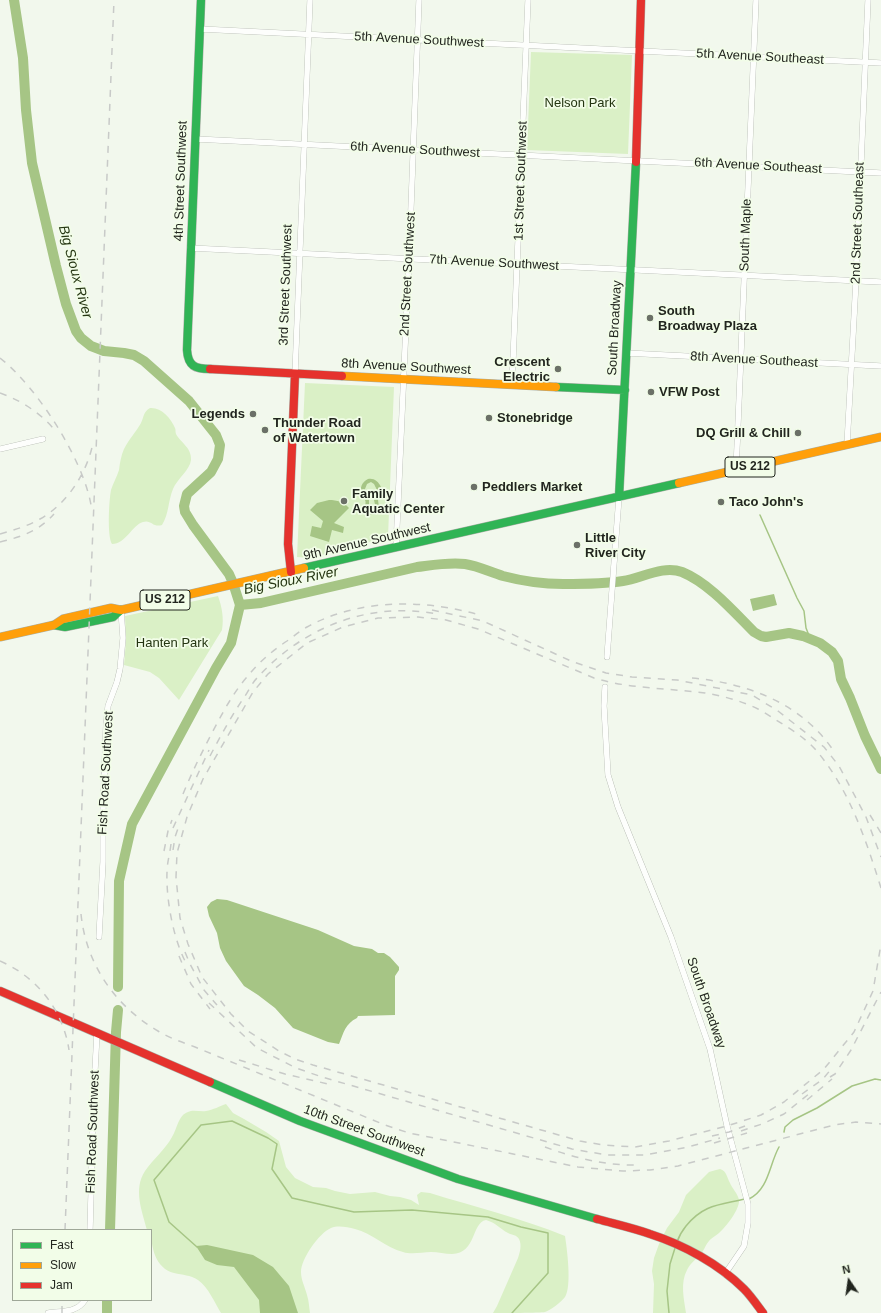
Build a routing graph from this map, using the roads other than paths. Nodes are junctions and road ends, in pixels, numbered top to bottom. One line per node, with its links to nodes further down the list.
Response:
1 (201, 0): 8 (main road, 4th Street Southwest)
2 (310, 0): 9 (street, 3rd Street Southwest)
3 (419, 0): 10 (street, 2nd Street Southwest)
4 (528, 0): 11 (street, 1st Street Southwest)
5 (641, 0): 12 (main road, South Broadway)
6 (756, 0): 13 (street, South Maple)
7 (868, 0): 14 (street, 2nd Street Southeast)
8 (200, 29): 9 (street, 5th Avenue Southwest); 16 (main road, 4th Street Southwest)
9 (308, 35): 10 (street, 5th Avenue Southwest); 17 (street, 3rd Street Southwest)
10 (417, 40): 11 (street, 5th Avenue Southwest); 18 (street, 2nd Street Southwest)
11 (526, 46): 12 (street, 5th Avenue Southwest); 19 (street, 1st Street Southwest)
12 (639, 51): 13 (street, 5th Avenue Southeast); 20 (main road, South Broadway)
13 (754, 57): 14 (street, 5th Avenue Southeast); 21 (street, South Maple)
14 (866, 62): 15 (street, 5th Avenue Southeast); 22 (street, 2nd Street Southeast)
15 (881, 63)
16 (195, 139): 17 (street, 6th Avenue Southwest); 24 (main road, 4th Street Southwest)
17 (304, 144): 18 (street, 6th Avenue Southwest); 25 (street, 3rd Street Southwest)
18 (413, 150): 19 (street, 6th Avenue Southwest); 26 (street, 2nd Street Southwest)
19 (522, 155): 20 (street, 6th Avenue Southwest); 27 (street, 1st Street Southwest)
20 (636, 160): 21 (street, 6th Avenue Southeast); 28 (main road, South Broadway)
21 (749, 166): 22 (street, 6th Avenue Southeast); 29 (street, South Maple)
22 (860, 172): 23 (street, 6th Avenue Southeast); 30 (street, 2nd Street Southeast)
23 (881, 173)
24 (190, 248): 25 (street, 7th Avenue Southwest); 34 (main road, 4th Street Southwest)
25 (300, 253): 26 (street, 7th Avenue Southwest); 37 (street, 3rd Street Southwest)
26 (409, 259): 27 (street, 7th Avenue Southwest); 38 (street, 2nd Street Southwest)
27 (518, 264): 28 (street, 7th Avenue Southwest); 39 (street, 1st Street Southwest)
28 (630, 270): 29 (street, 7th Avenue Southwest); 32 (main road, South Broadway)
29 (745, 275): 30 (street, 7th Avenue Southwest); 33 (street, South Maple)
30 (856, 281): 31 (street, 7th Avenue Southwest); 35 (street, 2nd Street Southeast)
31 (881, 282)
32 (626, 353): 33 (street, 8th Avenue Southeast); 40 (main road, South Broadway)
33 (741, 359): 35 (street, 8th Avenue Southeast); 45 (street, South Maple)
34 (189, 362): 37 (main road, 8th Avenue Southwest)
35 (852, 365): 36 (street, 8th Avenue Southeast); 43 (street, 2nd Street Southeast)
36 (881, 366)
37 (295, 374): 38 (main road, 8th Avenue Southwest); 48 (main road, 3rd Street Southwest)
38 (403, 379): 39 (main road, 8th Avenue Southwest); 47 (street, 2nd Street Southwest)
39 (512, 385): 40 (main road, 8th Avenue Southwest)
40 (624, 390): 46 (main road, South Broadway)
41 (881, 437): 43 (main road, US 212)
42 (43, 439): 44 (street)
43 (847, 445): 45 (main road, US 212)
44 (0, 449)
45 (736, 470): 46 (main road, US 212)
46 (619, 497): 47 (main road, 9th Avenue Southwest / US 212); 51 (street, South Broadway)
47 (396, 548): 48 (main road, 9th Avenue Southwest / US 212)
48 (291, 572): 49 (main road, 9th Avenue Southwest / US 212)
49 (121, 610): 50 (main road, 9th Avenue Southwest / US 212); 53 (street, Fish Road Southwest)
50 (0, 637)
51 (607, 656)
52 (605, 687): 57 (street, South Broadway)
53 (99, 937)
54 (0, 991): 55 (main road, 10th Street Southwest)
55 (97, 1033): 56 (street, Fish Road Southwest); 57 (main road, 10th Street Southwest)
56 (90, 1229)
57 (726, 1274): 60 (main road)
58 (84, 1301): 59 (street)
59 (48, 1313)
60 (763, 1313)

